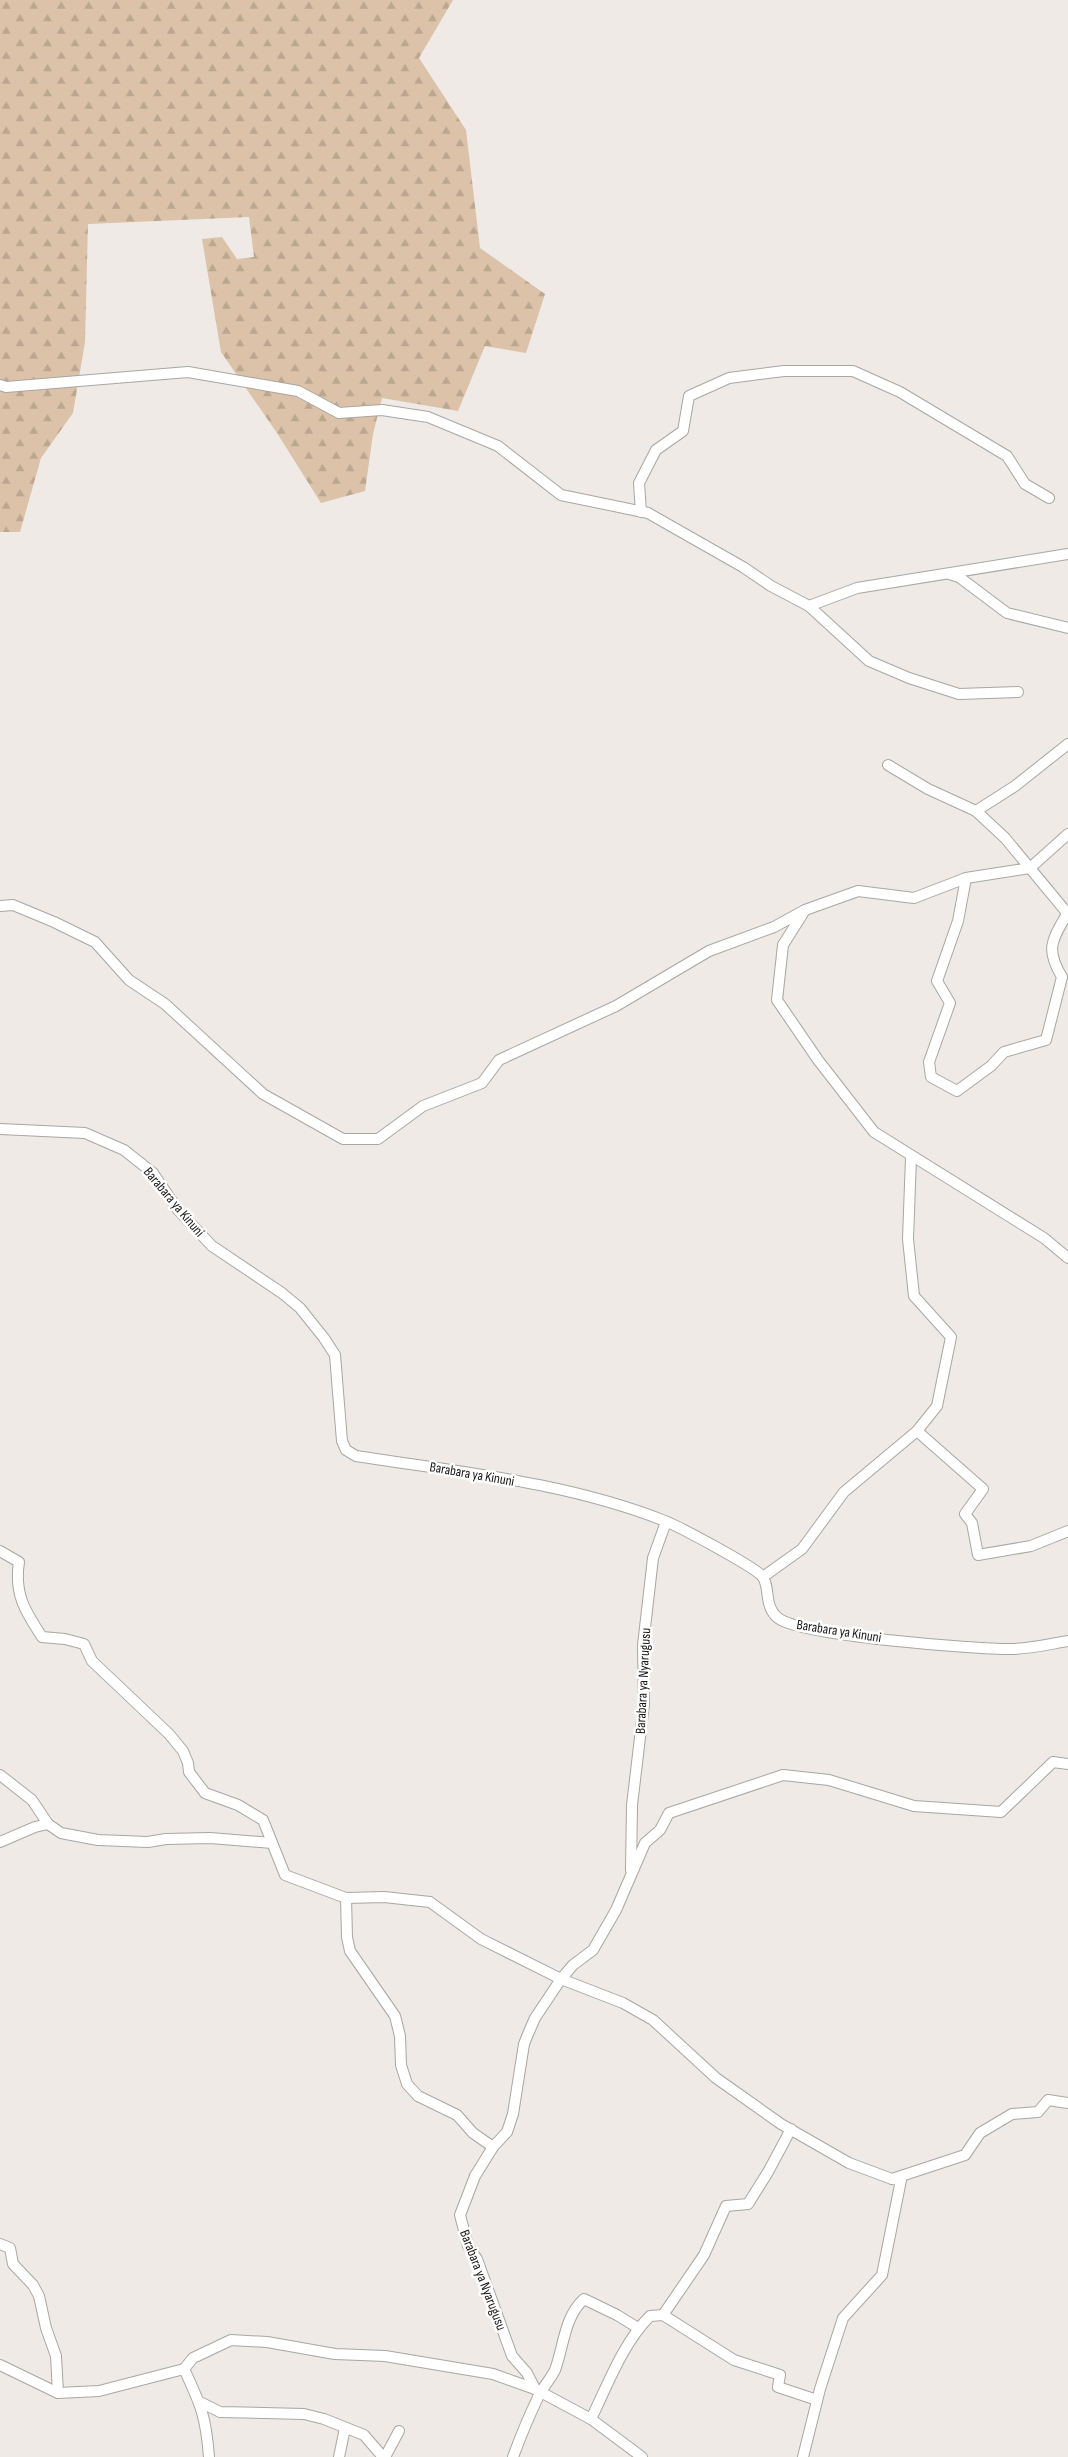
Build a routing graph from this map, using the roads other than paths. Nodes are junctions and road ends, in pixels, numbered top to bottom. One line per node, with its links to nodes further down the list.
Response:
1 (0, 385): 3 (street)
2 (1049, 498): 3 (street)
3 (641, 512): 6 (street)
4 (1068, 554): 5 (street)
5 (946, 573): 6 (street); 7 (street)
6 (809, 606): 8 (street)
7 (1068, 628)
8 (1018, 692)
9 (1068, 744): 11 (street)
10 (888, 765): 11 (street)
11 (976, 811): 13 (street)
12 (1068, 834): 13 (street)
13 (1030, 868): 14 (street); 17 (street)
14 (966, 878): 16 (street); 17 (street)
15 (0, 906): 16 (street)
16 (805, 910): 19 (street)
17 (1068, 914)
18 (0, 1129): 22 (street, Barabara ya Kinuni)
19 (911, 1157): 20 (street); 21 (street)
20 (1068, 1258)
21 (917, 1431): 23 (street); 25 (street)
22 (666, 1522): 25 (street, Barabara ya Kinuni); 32 (street, Barabara ya Nyarugusu)
23 (1068, 1531)
24 (0, 1551): 31 (street)
25 (763, 1577): 26 (street, Barabara ya Kinuni)
26 (1068, 1641)
27 (1068, 1764): 32 (street, Barabara ya Nyarugusu)
28 (0, 1775): 29 (street)
29 (48, 1824): 30 (street); 31 (street)
30 (0, 1842)
31 (272, 1843): 33 (street)
32 (630, 1873): 34 (street, Barabara ya Nyarugusu)
33 (346, 1898): 34 (street); 37 (street)
34 (560, 1979): 36 (street); 37 (street, Barabara ya Nyarugusu)
35 (1068, 2103): 38 (street)
36 (790, 2130): 38 (street); 40 (street)
37 (493, 2147): 44 (street, Barabara ya Nyarugusu)
38 (892, 2178): 46 (street)
39 (0, 2244): 45 (street)
40 (663, 2315): 41 (street); 46 (street)
41 (638, 2328): 44 (street); 48 (street)
42 (0, 2366): 45 (street)
43 (184, 2369): 44 (street); 45 (street); 47 (street)
44 (538, 2391): 48 (street); 54 (street)
45 (58, 2393)
46 (817, 2400): 56 (street)
47 (200, 2402): 49 (street); 51 (street)
48 (591, 2419): 55 (street)
49 (345, 2428): 52 (street); 53 (street)
50 (399, 2431): 53 (street)
51 (208, 2457)
52 (339, 2457)
53 (384, 2457)
54 (513, 2457)
55 (642, 2457)
56 (803, 2457)

